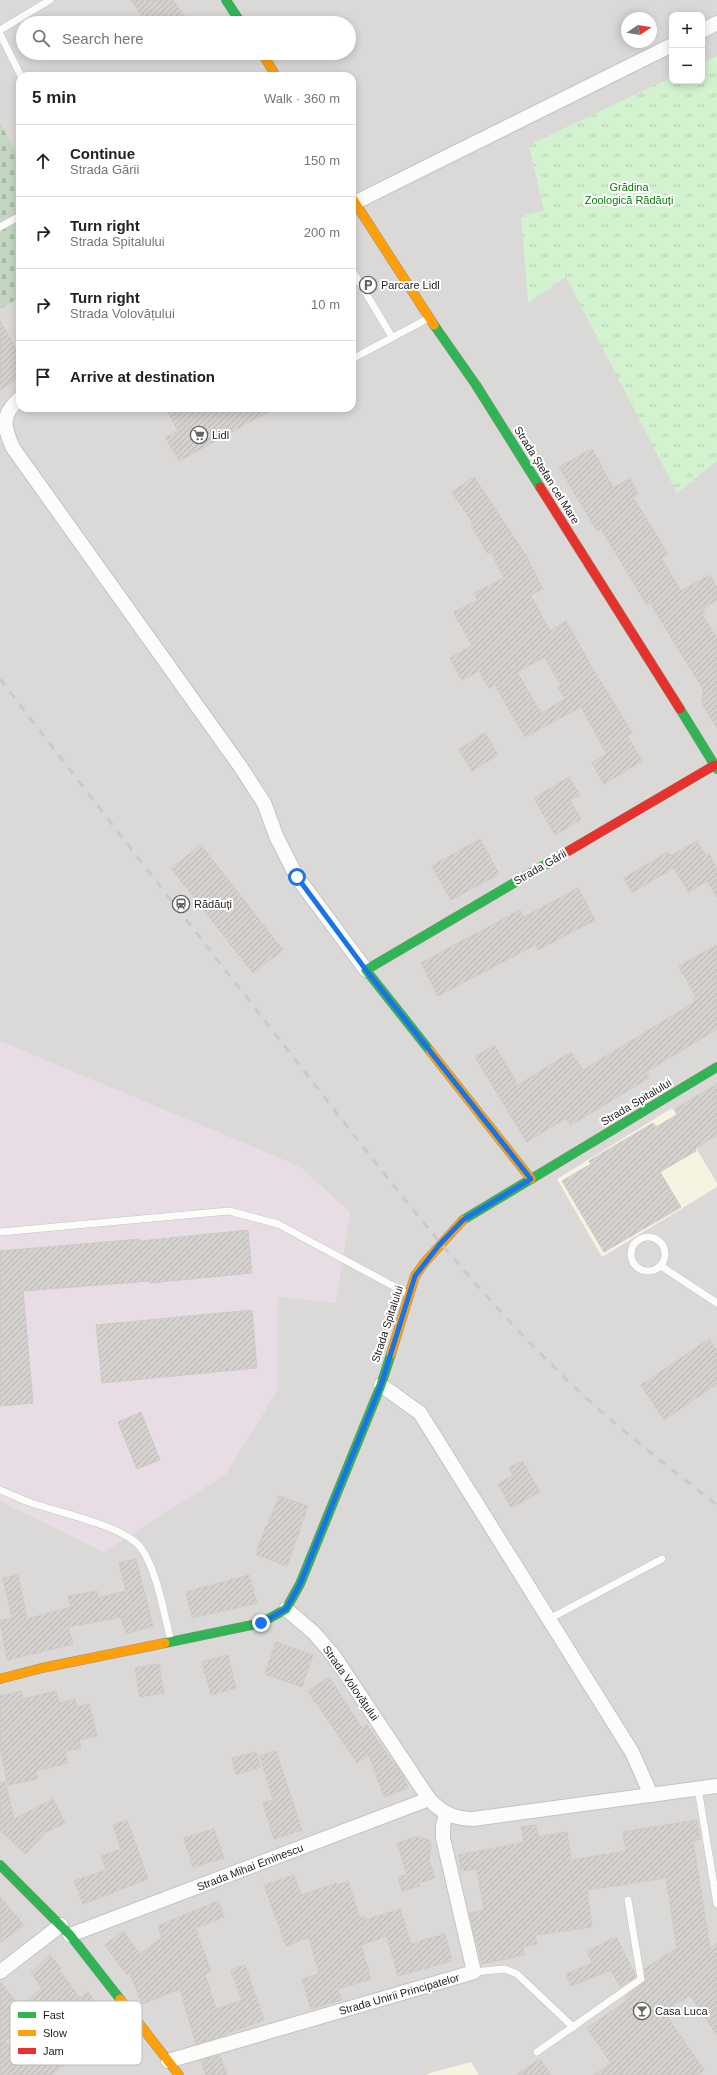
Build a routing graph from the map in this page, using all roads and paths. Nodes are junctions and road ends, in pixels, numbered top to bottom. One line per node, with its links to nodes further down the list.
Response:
1 (50, 0): 3 (lane)
2 (226, 0): 4 (main road)
3 (23, 16)
4 (237, 16)
5 (16, 20): 8 (lane)
6 (717, 23): 7 (street)
7 (705, 29)
8 (0, 30)
9 (0, 34): 12 (lane)
10 (669, 47): 14 (street)
11 (266, 60): 13 (main road)
12 (19, 72)
13 (274, 72)
14 (356, 200)
15 (356, 206): 19 (main road, Strada Ștefan cel Mare)
16 (16, 218): 17 (lane)
17 (0, 227)
18 (356, 277): 20 (lane)
19 (429, 318): 20 (lane); 23 (main road, Strada Ștefan cel Mare)
20 (392, 337): 21 (lane)
21 (356, 356)
22 (16, 403): 24 (street)
23 (716, 767): 24 (main road, Strada Gării)
24 (366, 970): 26 (main road)
25 (717, 1067): 26 (main road, Strada Spitalului)
26 (531, 1179): 29 (main road, Strada Spitalului)
27 (0, 1232): 29 (lane)
28 (661, 1266): 28 (lane); 30 (lane)
29 (409, 1294): 31 (main road, Strada Spitalului)
30 (717, 1303)
31 (381, 1385): 34 (main road, Strada Spitalului); 35 (street)
32 (0, 1490): 36 (lane)
33 (662, 1559): 35 (lane)
34 (286, 1609): 36 (main road); 41 (street, Strada Volovățului)
35 (549, 1619): 40 (street)
36 (172, 1643): 37 (main road)
37 (0, 1679)
38 (717, 1786): 39 (street, Strada Volovățului)
39 (698, 1788): 40 (street, Strada Volovățului); 45 (lane)
40 (651, 1795): 42 (street, Strada Volovățului)
41 (429, 1799): 42 (street, Strada Volovățului); 46 (street, Strada Mihai Eminescu)
42 (446, 1814): 48 (street, Strada Unirii Principatelor)
43 (0, 1865): 46 (main road)
44 (628, 1900): 50 (lane)
45 (717, 1904)
46 (65, 1930): 47 (street, Strada Mihai Eminescu); 49 (main road)
47 (0, 1972)
48 (474, 1972): 50 (lane); 53 (street, Strada Unirii Principatelor)
49 (121, 2001)
50 (573, 2027): 52 (lane)
51 (142, 2028): 53 (main road)
52 (537, 2052)
53 (168, 2061): 54 (main road)
54 (179, 2075)

